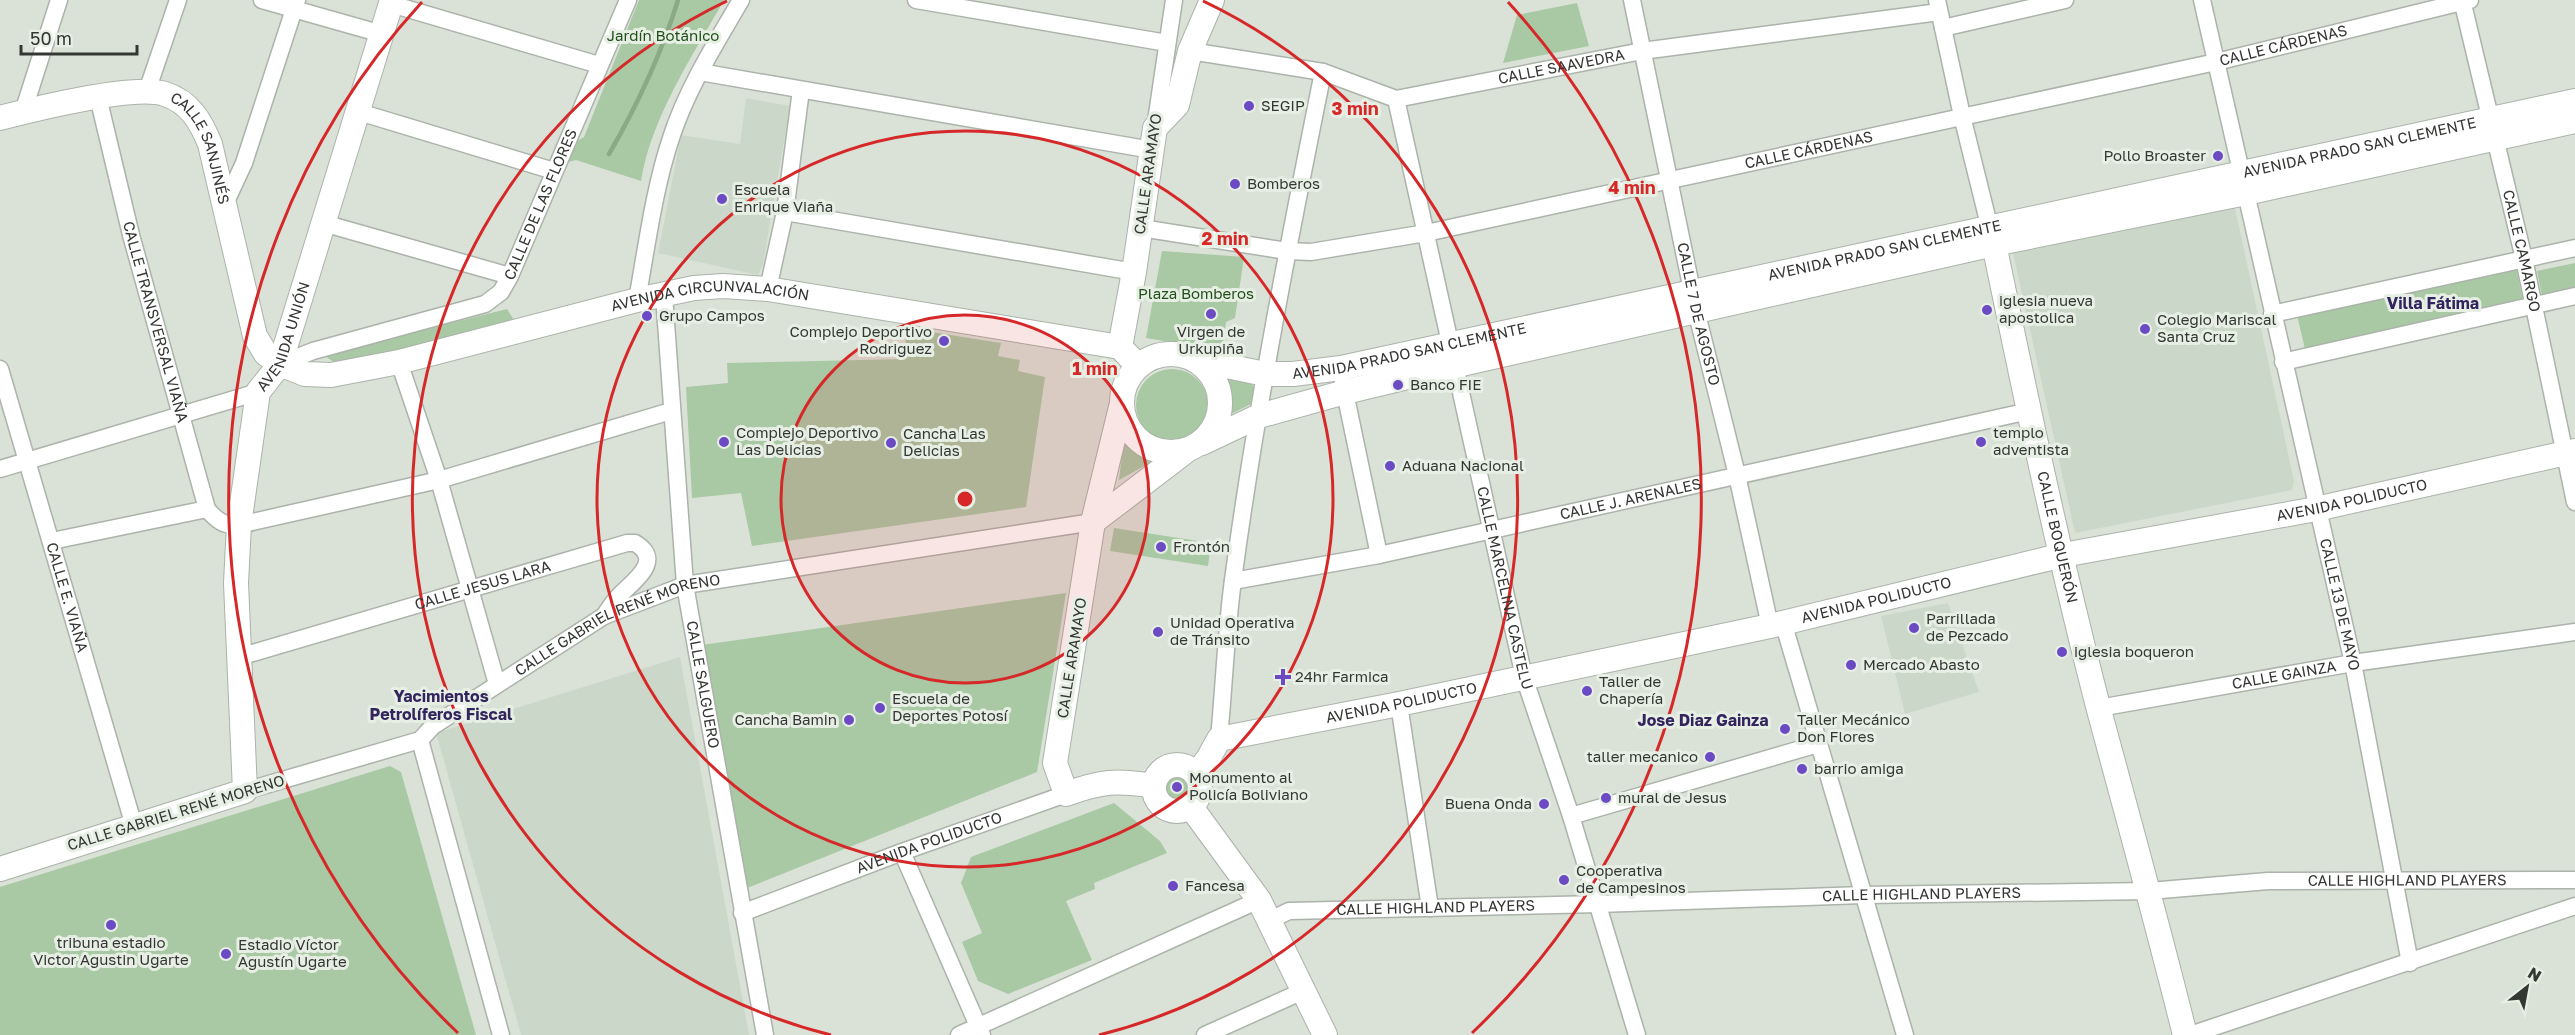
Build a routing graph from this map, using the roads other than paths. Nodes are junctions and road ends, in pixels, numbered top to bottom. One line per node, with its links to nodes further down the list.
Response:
1 (59, 0): 30 (street)
2 (178, 0): 25 (street)
3 (262, 0): 14 (street)
4 (628, 0): 21 (street, CALLE DE LAS FLORES)
5 (741, 0): 22 (street)
6 (916, 0): 17 (street)
7 (1174, 0): 17 (street, CALLE ARAMAYO)
8 (1212, 0): 18 (main road)
9 (1632, 0): 19 (street, CALLE 7 DE AGOSTO)
10 (2065, 0): 15 (street, CALLE SAAVEDRA)
11 (2202, 0): 20 (street, CALLE 13 DE MAYO)
12 (2465, 0): 20 (street, CALLE CÁRDENAS); 33 (street, CALLE CAMARGO)
13 (392, 2): 16 (main road, AVENIDA UNIÓN); 21 (street)
14 (296, 5): 16 (street); 38 (street)
15 (1940, 13): 19 (street, CALLE SAAVEDRA); 31 (street, CALLE BOQUERÓN)
16 (382, 34): 29 (main road, AVENIDA UNIÓN)
17 (1167, 43): 34 (street, CALLE ARAMAYO)
18 (1190, 51): 23 (street); 34 (main road)
19 (1642, 51): 27 (street, CALLE SAAVEDRA); 36 (street, CALLE 7 DE AGOSTO)
20 (2216, 62): 31 (street, CALLE CÁRDENAS); 37 (street, CALLE 13 DE MAYO)
21 (599, 65): 35 (street, CALLE DE LAS FLORES)
22 (700, 72): 24 (street); 52 (street)
23 (1323, 72): 27 (street); 45 (street)
24 (801, 90): 34 (street); 39 (street)
25 (147, 91): 26 (main road, CALLE SANJINÉS); 38 (main road, CALLE SANJINÉS)
26 (98, 97): 30 (main road, CALLE SANJINÉS); 71 (street, CALLE TRANSVERSAL VIAÑA)
27 (1395, 99): 42 (street, CALLE MARCELINA CASTELU)
28 (2575, 101): 33 (main road, AVENIDA PRADO SAN CLEMENTE)
29 (359, 112): 35 (street); 40 (main road, AVENIDA UNIÓN)
30 (12, 115)
31 (1962, 116): 36 (street, CALLE CÁRDENAS); 43 (street, CALLE BOQUERÓN)
32 (2575, 121): 33 (main road, AVENIDA PRADO SAN CLEMENTE)
33 (2492, 128): 37 (main road, AVENIDA PRADO SAN CLEMENTE); 46 (street, CALLE CAMARGO)
34 (1153, 139): 41 (main road, CALLE ARAMAYO)
35 (554, 171): 48 (street, CALLE DE LAS FLORES)
36 (1669, 179): 42 (street, CALLE CÁRDENAS); 53 (street, CALLE 7 DE AGOSTO)
37 (2244, 183): 43 (main road, AVENIDA PRADO SAN CLEMENTE); 55 (street, CALLE 13 DE MAYO)
38 (224, 206): 61 (main road, CALLE SANJINÉS)
39 (785, 212): 47 (street); 49 (street)
40 (323, 223): 48 (street); 61 (main road, AVENIDA UNIÓN)
41 (1141, 228): 45 (street, CALLE CÁRDENAS); 47 (main road, CALLE ARAMAYO)
42 (1426, 233): 45 (street, CALLE CÁRDENAS); 57 (street, CALLE MARCELINA CASTELU)
43 (1992, 235): 53 (main road, AVENIDA PRADO SAN CLEMENTE); 70 (main road, CALLE BOQUERÓN)
44 (2575, 248): 46 (street)
45 (1287, 251): 65 (street)
46 (2524, 259): 54 (street, CALLE CAMARGO); 55 (street)
47 (1134, 272): 56 (main road, CALLE ARAMAYO)
48 (510, 276): 61 (street, CALLE DE LAS FLORES)
49 (768, 289): 50 (main road, AVENIDA CIRCUNVALACIÓN); 56 (main road, AVENIDA CIRCUNVALACIÓN)
50 (664, 295): 52 (main road, AVENIDA CIRCUNVALACIÓN); 69 (street, CALLE SALGUERO)
51 (2575, 296): 54 (street)
52 (637, 300): 59 (main road, AVENIDA CIRCUNVALACIÓN)
53 (1694, 300): 57 (main road, AVENIDA PRADO SAN CLEMENTE); 77 (street, CALLE 7 DE AGOSTO)
54 (2534, 305): 60 (street); 74 (street, CALLE CAMARGO)
55 (2272, 314): 60 (street, CALLE 13 DE MAYO)
56 (1120, 347): 62 (main road)
57 (1454, 355): 63 (main road, AVENIDA PRADO SAN CLEMENTE); 67 (main road, AVENIDA PRADO SAN CLEMENTE); 84 (street, CALLE MARCELINA CASTELU)
58 (1193, 359): 62 (main road); 65 (main road, AVENIDA PRADO SAN CLEMENTE); 73 (main road)
59 (399, 362): 61 (main road, AVENIDA CIRCUNVALACIÓN); 78 (street)
60 (2283, 362): 81 (street, CALLE 13 DE MAYO)
61 (280, 364): 66 (main road, AVENIDA UNIÓN)
62 (1138, 366): 68 (main road)
63 (1341, 368): 65 (main road, AVENIDA PRADO SAN CLEMENTE); 67 (street)
64 (0, 369): 75 (street, CALLE E. VIAÑA)
65 (1265, 374): 72 (street)
66 (258, 392): 71 (street); 83 (main road, AVENIDA UNIÓN)
67 (1345, 392): 72 (main road, AVENIDA PRADO SAN CLEMENTE); 86 (street)
68 (1121, 407): 73 (main road); 82 (main road, CALLE ARAMAYO)
69 (671, 411): 78 (street); 89 (street, CALLE SALGUERO)
70 (2029, 411): 77 (street, CALLE J. ARENALES); 87 (main road, CALLE BOQUERÓN)
71 (182, 416): 75 (street); 80 (street, CALLE TRANSVERSAL VIAÑA)
72 (1259, 416): 73 (main road, AVENIDA PRADO SAN CLEMENTE); 88 (street)
73 (1194, 447): 82 (main road)
74 (2570, 452): 79 (street, CALLE CAMARGO); 81 (main road, AVENIDA POLIDUCTO)
75 (27, 460): 76 (street); 85 (street, CALLE E. VIAÑA)
76 (0, 469)
77 (1737, 475): 84 (street, CALLE J. ARENALES); 92 (street, CALLE 7 DE AGOSTO)
78 (439, 480): 83 (street); 90 (street)
79 (2575, 502)
80 (207, 509): 83 (street); 85 (street)
81 (2316, 509): 87 (main road, AVENIDA POLIDUCTO); 95 (street, CALLE 13 DE MAYO)
82 (1093, 522): 89 (street, CALLE GABRIEL RENÉ MORENO); 106 (main road, CALLE ARAMAYO)
83 (239, 525): 94 (main road, AVENIDA UNIÓN)
84 (1490, 529): 86 (street, CALLE J. ARENALES); 96 (street, CALLE MARCELINA CASTELU)
85 (52, 541): 109 (street, CALLE E. VIAÑA)
86 (1379, 555): 88 (street, CALLE J. ARENALES)
87 (2063, 555): 92 (main road, AVENIDA POLIDUCTO); 99 (main road, CALLE BOQUERÓN)
88 (1233, 581): 100 (street)
89 (685, 585): 91 (street, CALLE GABRIEL RENÉ MORENO); 120 (street, CALLE SALGUERO)
90 (472, 590): 91 (street, CALLE JESUS LARA); 94 (street, CALLE JESUS LARA); 97 (street)
91 (604, 616): 97 (street, CALLE GABRIEL RENÉ MORENO)
92 (1776, 624): 96 (main road, AVENIDA POLIDUCTO); 102 (street, CALLE 7 DE AGOSTO)
93 (2575, 632): 95 (street, CALLE GAINZA)
94 (239, 657): 105 (main road, AVENIDA UNIÓN)
95 (2353, 663): 99 (street, CALLE GAINZA); 112 (street, CALLE 13 DE MAYO)
96 (1524, 677): 98 (main road, AVENIDA POLIDUCTO); 108 (street, CALLE MARCELINA CASTELU)
97 (497, 684): 101 (street, CALLE GABRIEL RENÉ MORENO)
98 (1399, 704): 100 (main road, AVENIDA POLIDUCTO); 118 (street)
99 (2099, 708): 114 (main road, CALLE BOQUERÓN)
100 (1219, 739): 103 (main road)
101 (420, 740): 105 (street, CALLE GABRIEL RENÉ MORENO); 124 (street)
102 (1818, 744): 108 (street); 115 (street, CALLE 7 DE AGOSTO)
103 (1196, 774): 104 (main road); 107 (main road)
104 (1154, 786): 106 (main road, AVENIDA POLIDUCTO); 107 (main road)
105 (245, 791): 109 (main road, CALLE GABRIEL RENÉ MORENO)
106 (1066, 794): 110 (street, AVENIDA POLIDUCTO)
107 (1191, 807): 119 (main road)
108 (1571, 816): 116 (street, CALLE MARCELINA CASTELU)
109 (134, 826): 111 (main road, CALLE GABRIEL RENÉ MORENO)
110 (902, 852): 120 (street, AVENIDA POLIDUCTO); 123 (street)
111 (0, 867)
112 (2396, 880): 113 (street, CALLE HIGHLAND PLAYERS); 114 (street, CALLE HIGHLAND PLAYERS); 121 (street, CALLE 13 DE MAYO)
113 (2575, 880)
114 (2149, 891): 115 (street, CALLE HIGHLAND PLAYERS); 131 (main road, CALLE BOQUERÓN)
115 (1863, 895): 116 (street, CALLE HIGHLAND PLAYERS); 130 (street, CALLE 7 DE AGOSTO)
116 (1598, 904): 118 (street, CALLE HIGHLAND PLAYERS); 129 (street, CALLE MARCELINA CASTELU)
117 (2575, 906): 121 (street)
118 (1430, 908): 119 (street, CALLE HIGHLAND PLAYERS)
119 (1264, 910): 122 (main road); 123 (street, CALLE HIGHLAND PLAYERS)
120 (742, 913): 125 (street, CALLE SALGUERO)
121 (2410, 963): 132 (street)
122 (1303, 991): 127 (street); 128 (main road)
123 (980, 1031): 126 (street, CALLE HIGHLAND PLAYERS)
124 (501, 1035)
125 (765, 1035)
126 (959, 1035)
127 (1205, 1035)
128 (1324, 1035)
129 (1637, 1035)
130 (1905, 1035)
131 (2185, 1035)
132 (2190, 1035)

